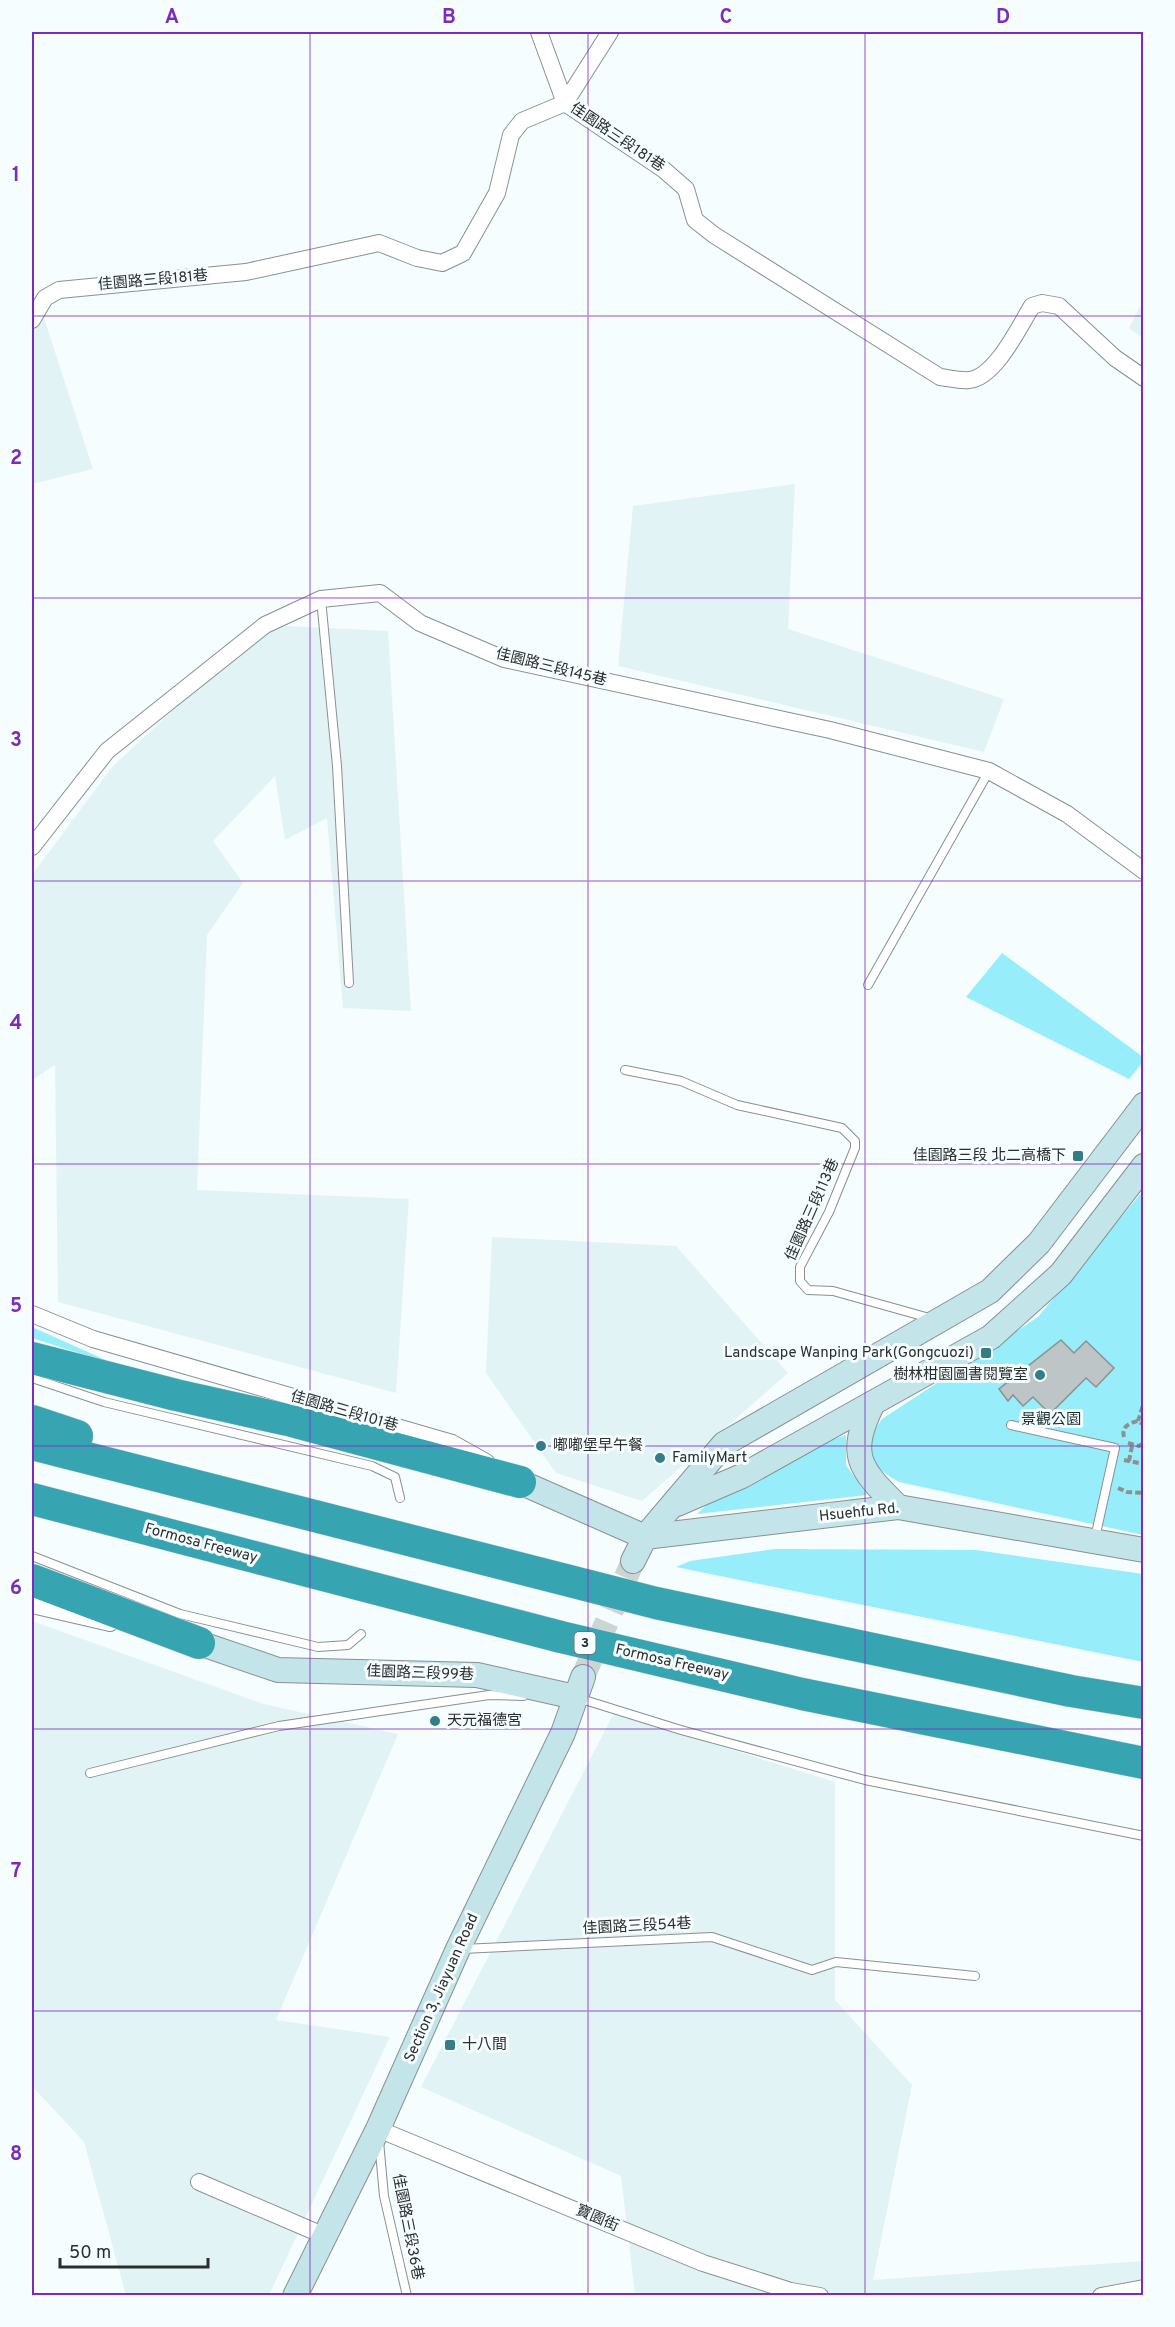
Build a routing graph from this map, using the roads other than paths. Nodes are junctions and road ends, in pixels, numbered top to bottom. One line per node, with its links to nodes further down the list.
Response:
1 (539, 32): 3 (street)
2 (610, 32): 3 (street)
3 (565, 103): 4 (street, 佳園路三段181巷); 5 (street, 佳園路三段181巷)
4 (32, 320)
5 (1143, 378)
6 (321, 598): 7 (street, 佳園路三段145巷); 8 (street, 佳園路三段145巷); 10 (lane)
7 (989, 771): 9 (street, 佳園路三段145巷); 11 (lane)
8 (32, 847)
9 (1143, 871)
10 (349, 982)
11 (867, 985)
12 (625, 1070): 16 (lane, 佳園路三段113巷)
13 (1143, 1105): 16 (street)
14 (1143, 1166): 19 (street)
15 (32, 1314): 23 (street, 佳園路三段101巷)
16 (938, 1321): 27 (street)
17 (32, 1358): 23 (highway)
18 (32, 1378): 24 (lane)
19 (873, 1403): 26 (street); 27 (street)
20 (32, 1421): 28 (highway)
21 (1011, 1425): 30 (lane)
22 (32, 1444): 28 (highway)
23 (520, 1482): 29 (street, 佳園路三段101巷)
24 (400, 1498)
25 (40, 1502): 40 (highway, Formosa Freeway / 3)
26 (898, 1507): 29 (street, Hsuehfu Rd.); 30 (street, Hsuehfu Rd.)
27 (669, 1508): 29 (street)
28 (326, 1517): 39 (highway)
29 (645, 1537): 33 (street)
30 (1094, 1542): 31 (street, Hsuehfu Rd.)
31 (1143, 1550)
32 (32, 1556): 36 (lane)
33 (633, 1561)
34 (32, 1580): 37 (highway)
35 (32, 1605): 37 (street, 佳園路三段99巷)
36 (362, 1634)
37 (199, 1643): 38 (street, 佳園路三段99巷)
38 (579, 1687): 41 (lane, 佳園路三段99巷); 42 (lane); 43 (street, Section 3, Jiayuan Road)
39 (1143, 1702)
40 (1143, 1763)
41 (90, 1773)
42 (1143, 1836)
43 (458, 1949): 44 (lane, 佳園路三段54巷); 45 (street, Section 3, Jiayuan Road)
44 (975, 1976)
45 (378, 2128): 47 (street, Section 3, Jiayuan Road); 50 (lane, 佳園路三段36巷); 51 (street, 寶園街)
46 (200, 2182): 47 (street)
47 (325, 2236): 49 (street, Section 3, Jiayuan Road)
48 (1143, 2288): 52 (street)
49 (296, 2295)
50 (407, 2295)
51 (820, 2295)
52 (1101, 2295)

